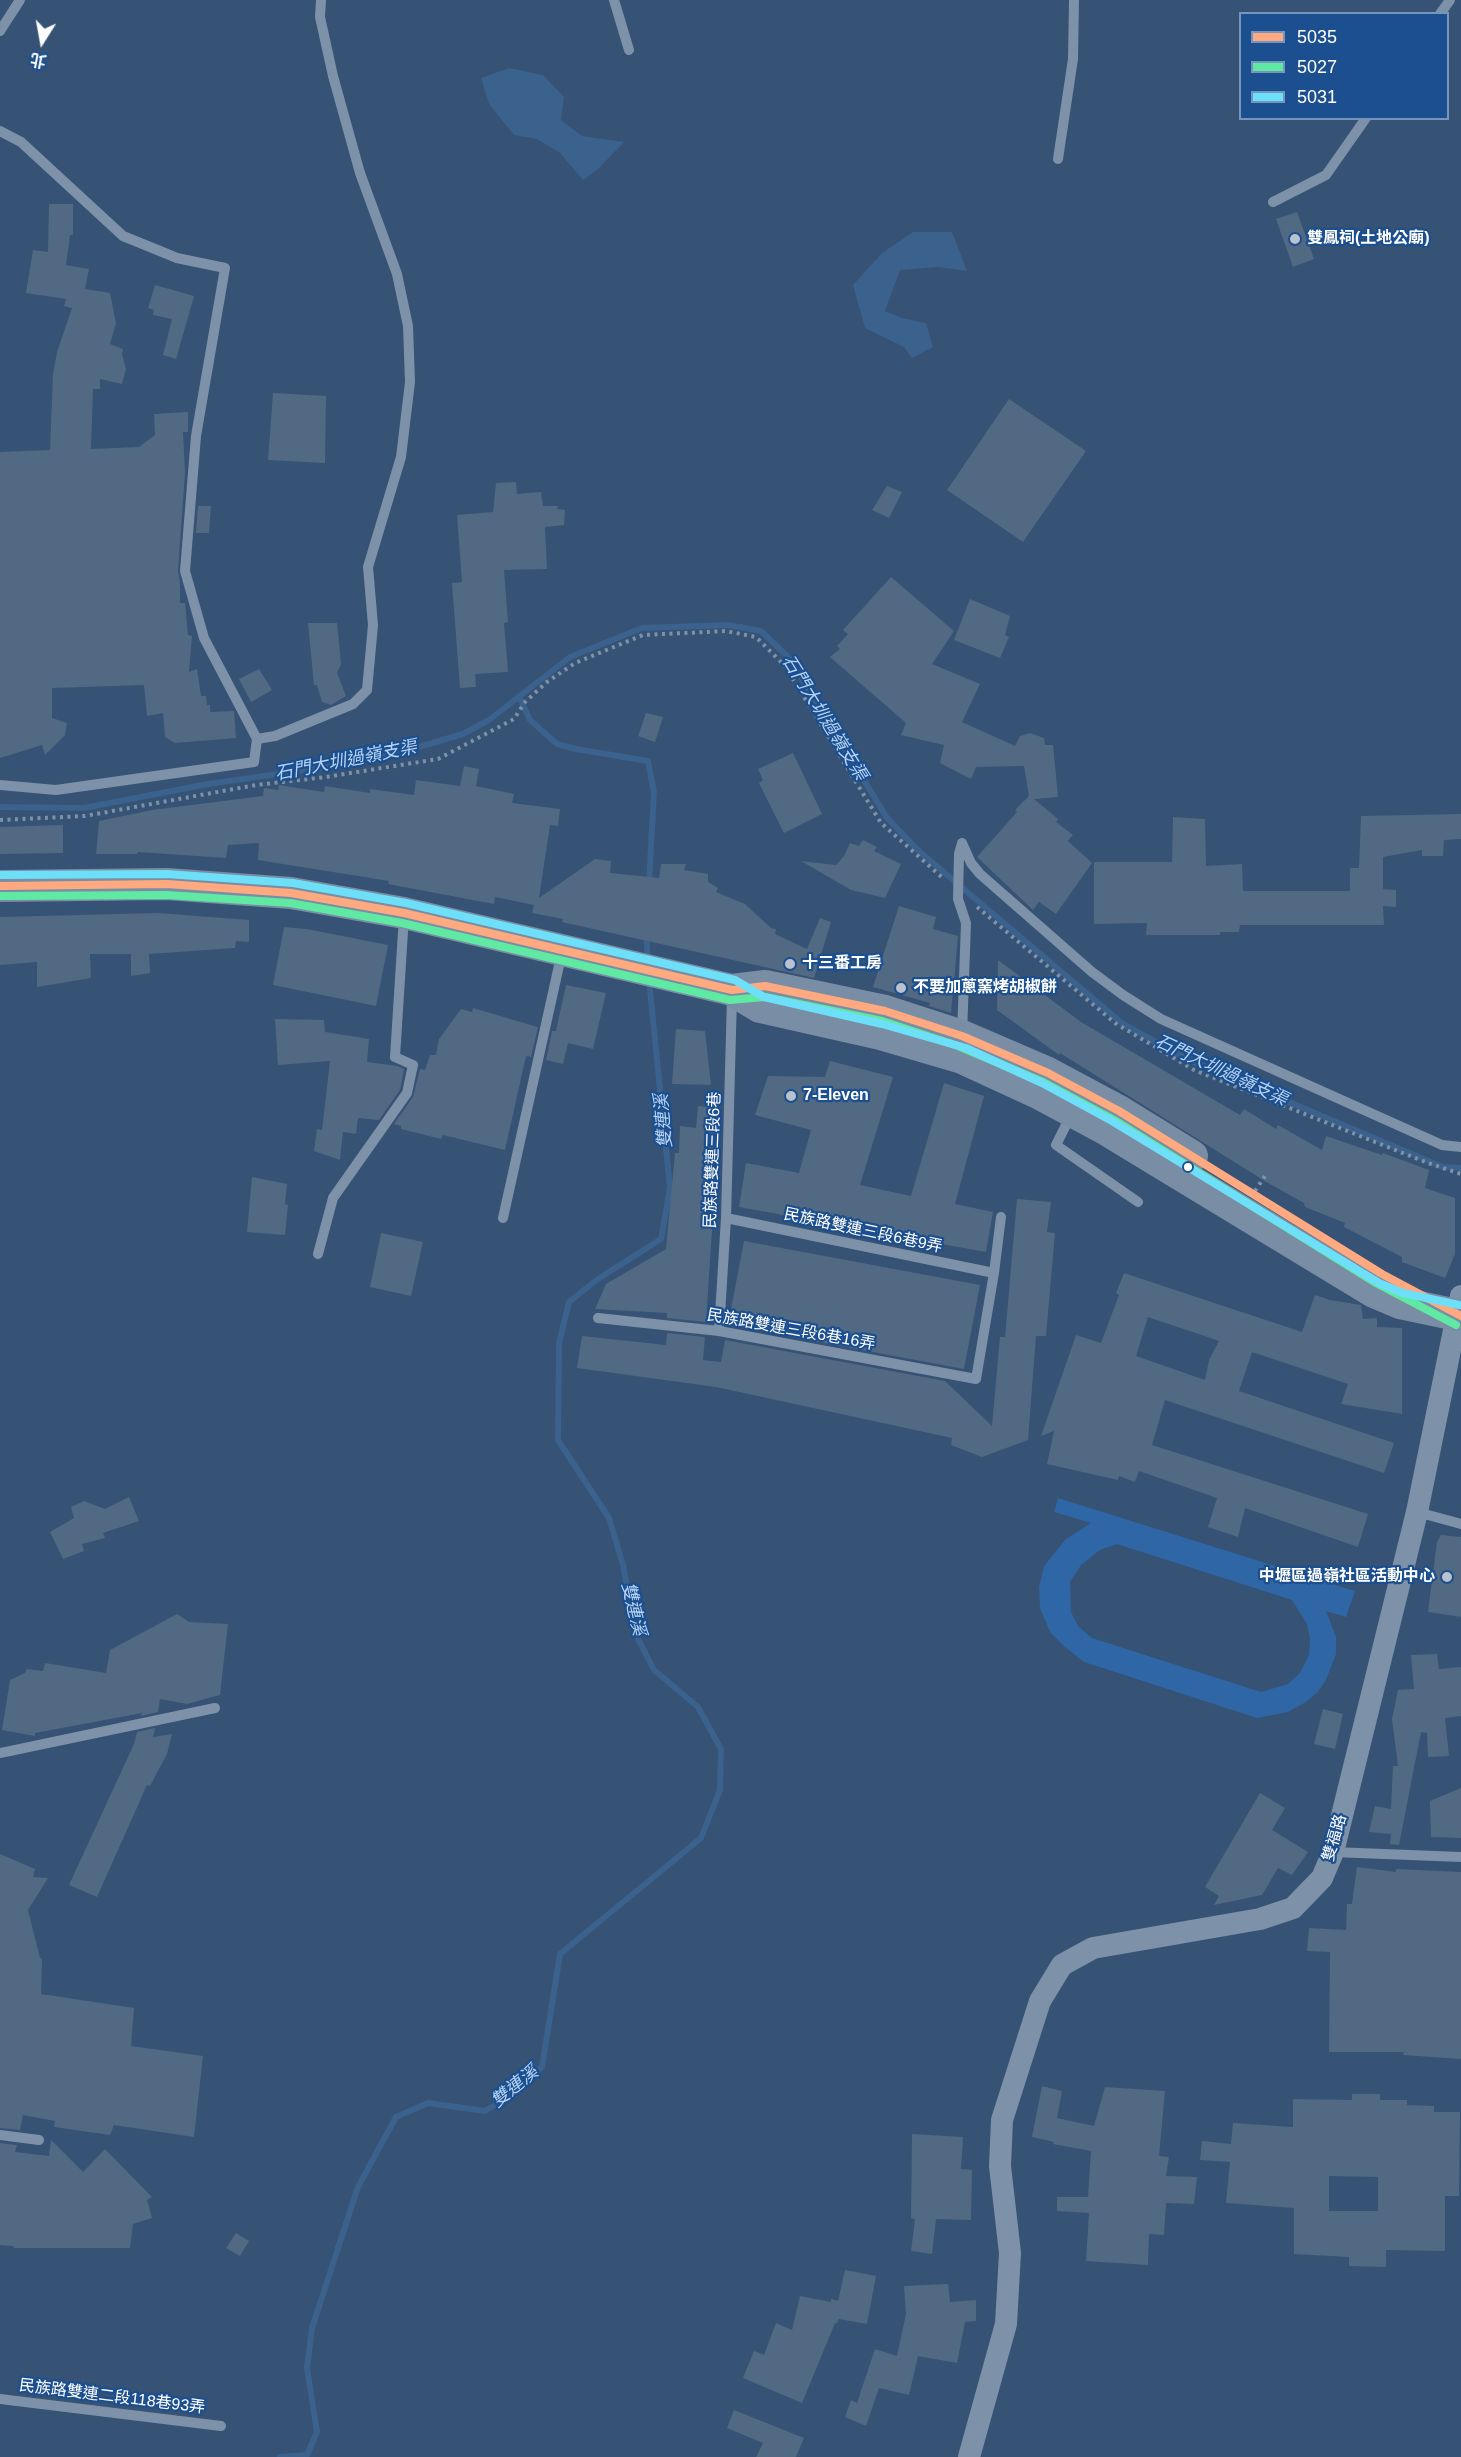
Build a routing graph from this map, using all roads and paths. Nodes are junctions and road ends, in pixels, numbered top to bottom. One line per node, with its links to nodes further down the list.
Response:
1 (20, 0): 5 (lane)
2 (321, 0): 11 (lane)
3 (614, 0): 6 (lane)
4 (1074, 0): 9 (lane)
5 (0, 31)
6 (629, 50)
7 (1365, 120): 10 (lane)
8 (0, 130): 11 (lane)
9 (1058, 159)
10 (1273, 202)
11 (257, 739): 12 (lane)
12 (0, 785)
13 (0, 820): 15 (path)
14 (0, 886): 16 (main road)
15 (958, 892): 19 (lane); 21 (lane)
16 (404, 913): 17 (main road); 26 (lane)
17 (562, 951): 18 (main road); 24 (lane)
18 (732, 990): 19 (main road); 25 (lane, 民族路雙連三段6巷)
19 (962, 1047): 20 (main road)
20 (1078, 1102): 22 (lane); 28 (main road); 28 (main road)
21 (1461, 1147)
22 (1138, 1202)
23 (1001, 1217): 27 (lane)
24 (503, 1218)
25 (726, 1218): 27 (lane, 民族路雙連三段6巷9弄); 30 (lane, 民族路雙連三段6巷)
26 (318, 1254)
27 (994, 1273): 30 (lane, 民族路雙連三段6巷16弄)
28 (1460, 1310): 31 (street, 雙福路)
29 (598, 1318): 30 (lane, 民族路雙連三段6巷16弄)
30 (719, 1331)
31 (1417, 1512): 32 (lane); 35 (street, 雙福路)
32 (1461, 1524)
33 (215, 1708): 34 (lane)
34 (0, 1753)
35 (1333, 1852): 36 (lane); 41 (street, 雙福路)
36 (1461, 1857)
37 (0, 2135): 38 (lane)
38 (39, 2140)
39 (0, 2399): 40 (lane, 民族路雙連二段118巷93弄)
40 (221, 2426)
41 (969, 2457)

